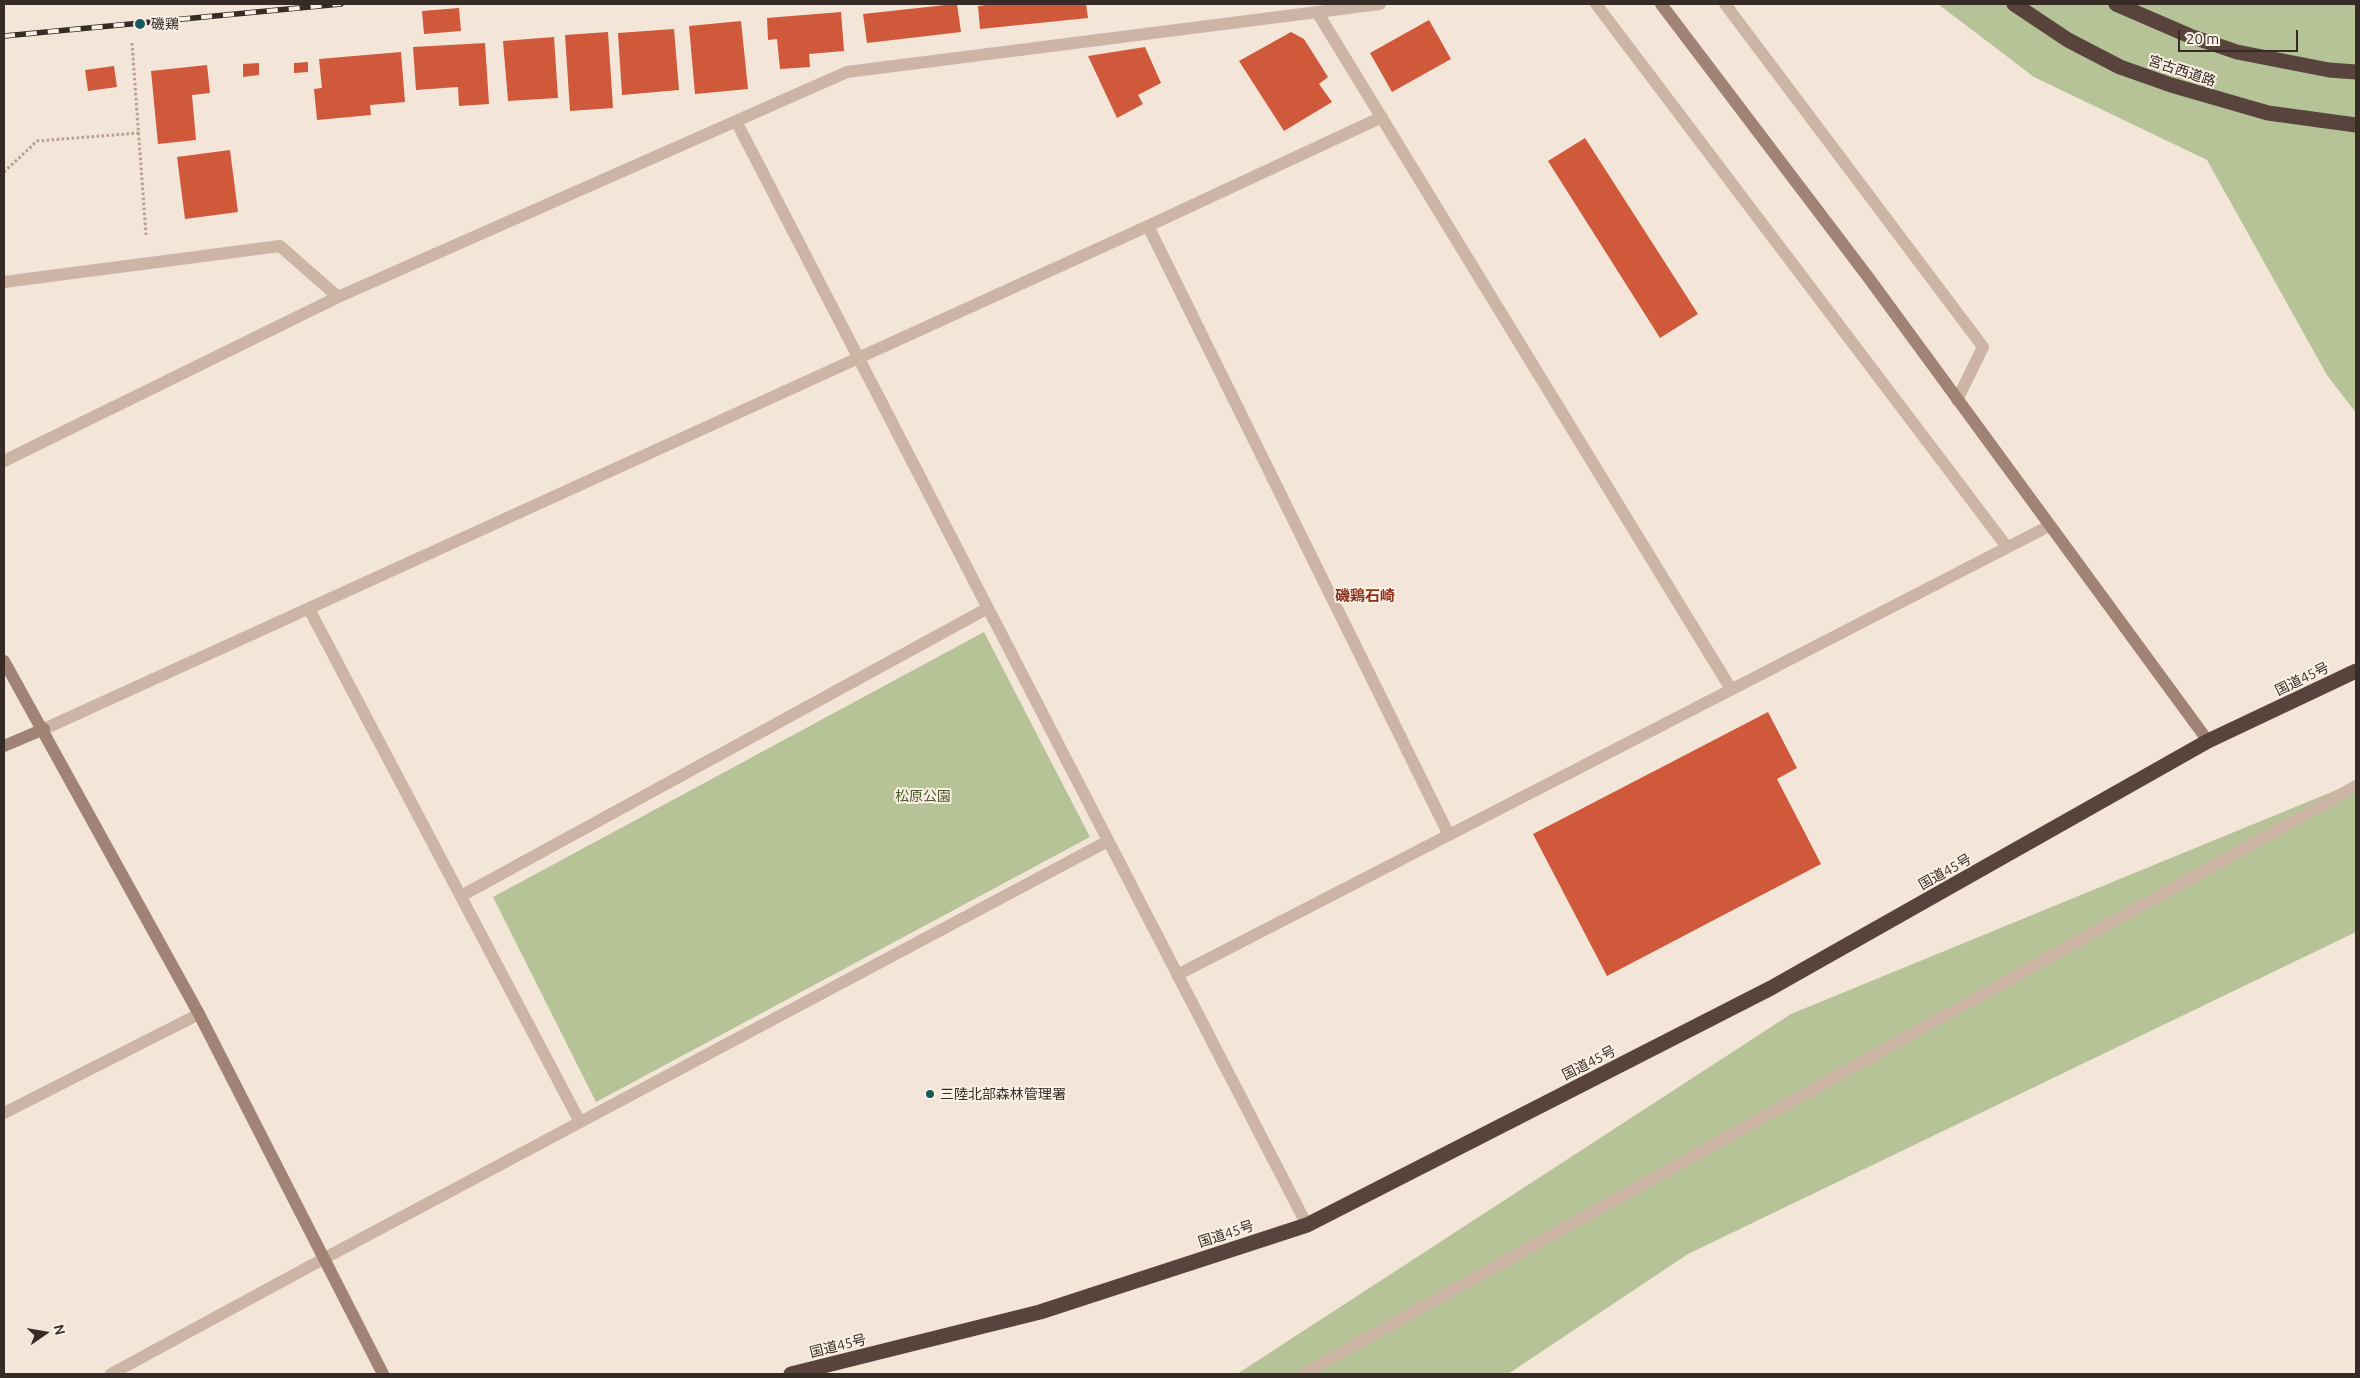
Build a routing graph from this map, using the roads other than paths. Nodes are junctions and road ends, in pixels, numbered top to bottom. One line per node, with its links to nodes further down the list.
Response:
1 (1380, 4): 7 (street)
2 (1596, 4): 19 (street)
3 (1660, 4): 16 (street)
4 (1725, 4): 16 (street)
5 (2014, 4): 11 (highway, 宮古西道路)
6 (2116, 4): 8 (highway)
7 (1317, 12): 9 (street); 10 (street)
8 (2356, 72)
9 (1382, 117): 12 (street); 24 (street)
10 (736, 121): 14 (street); 15 (street)
11 (2356, 125)
12 (1148, 226): 15 (street); 29 (street)
13 (4, 282): 14 (street)
14 (338, 296): 17 (street)
15 (858, 357): 20 (street); 21 (street)
16 (1957, 400): 18 (street)
17 (4, 461)
18 (2049, 526): 19 (street); 26 (street)
19 (2007, 547): 24 (street)
20 (988, 608): 30 (street); 31 (street)
21 (310, 609): 25 (street); 31 (street)
22 (4, 660): 25 (street)
23 (2356, 671): 26 (highway, 国道45号)
24 (1731, 689): 29 (street)
25 (44, 729): 27 (street); 33 (street)
26 (2208, 742): 36 (highway, 国道45号)
27 (4, 746)
28 (2356, 786): 41 (street)
29 (1448, 835): 32 (street)
30 (1108, 841): 32 (street); 35 (street)
31 (460, 896): 35 (street)
32 (1178, 975): 36 (street)
33 (199, 1014): 34 (street); 37 (street)
34 (4, 1113)
35 (580, 1122): 37 (street)
36 (1307, 1225): 40 (highway, 国道45号)
37 (325, 1258): 38 (street); 39 (street)
38 (111, 1374)
39 (383, 1374)
40 (791, 1374)
41 (1303, 1374)

